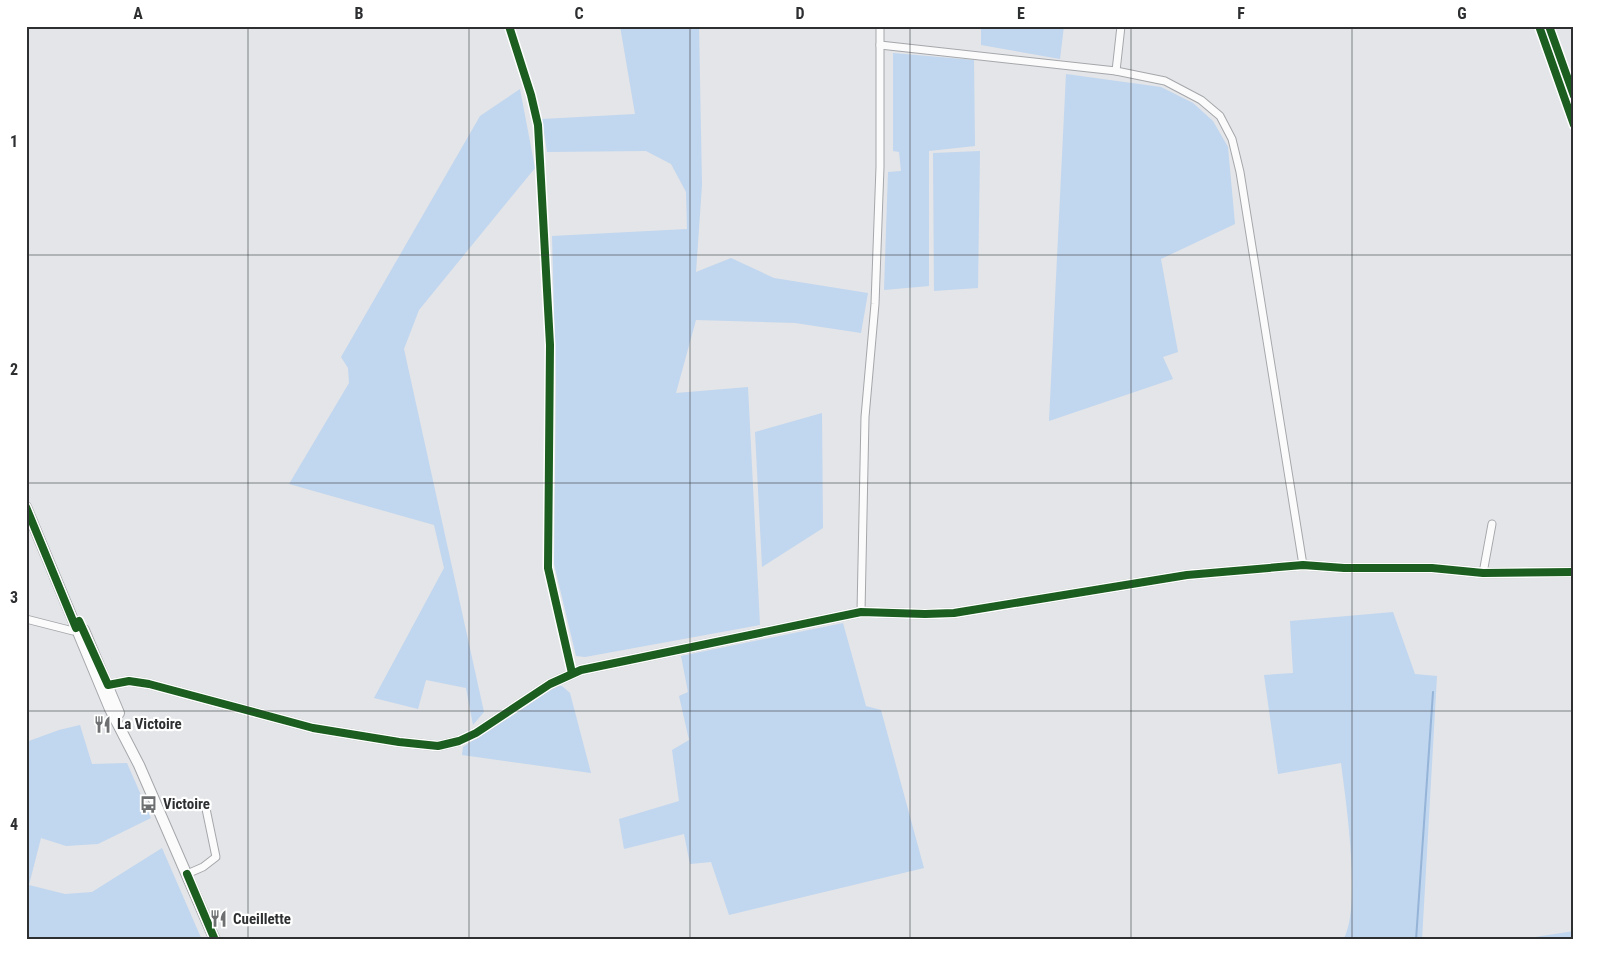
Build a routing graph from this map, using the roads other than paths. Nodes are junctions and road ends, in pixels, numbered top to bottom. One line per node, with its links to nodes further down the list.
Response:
1 (509, 26): 17 (street)
2 (880, 26): 5 (street)
3 (1120, 26): 6 (street)
4 (1544, 26): 7 (main road)
5 (880, 45): 6 (street); 13 (street)
6 (1116, 71): 10 (street)
7 (1574, 112)
8 (26, 507): 15 (main road)
9 (1492, 524): 12 (street)
10 (1303, 565): 12 (street); 13 (street)
11 (1574, 572): 12 (street)
12 (1483, 573)
13 (861, 612): 17 (street)
14 (26, 619): 15 (street)
15 (78, 624): 16 (main road)
16 (92, 656): 18 (main road); 19 (main road)
17 (572, 674): 18 (street)
18 (108, 685): 19 (main road); 20 (main road)
19 (105, 695): 20 (main road)
20 (135, 756): 22 (main road)
21 (205, 804): 22 (street)
22 (187, 874): 23 (main road)
23 (215, 940)

